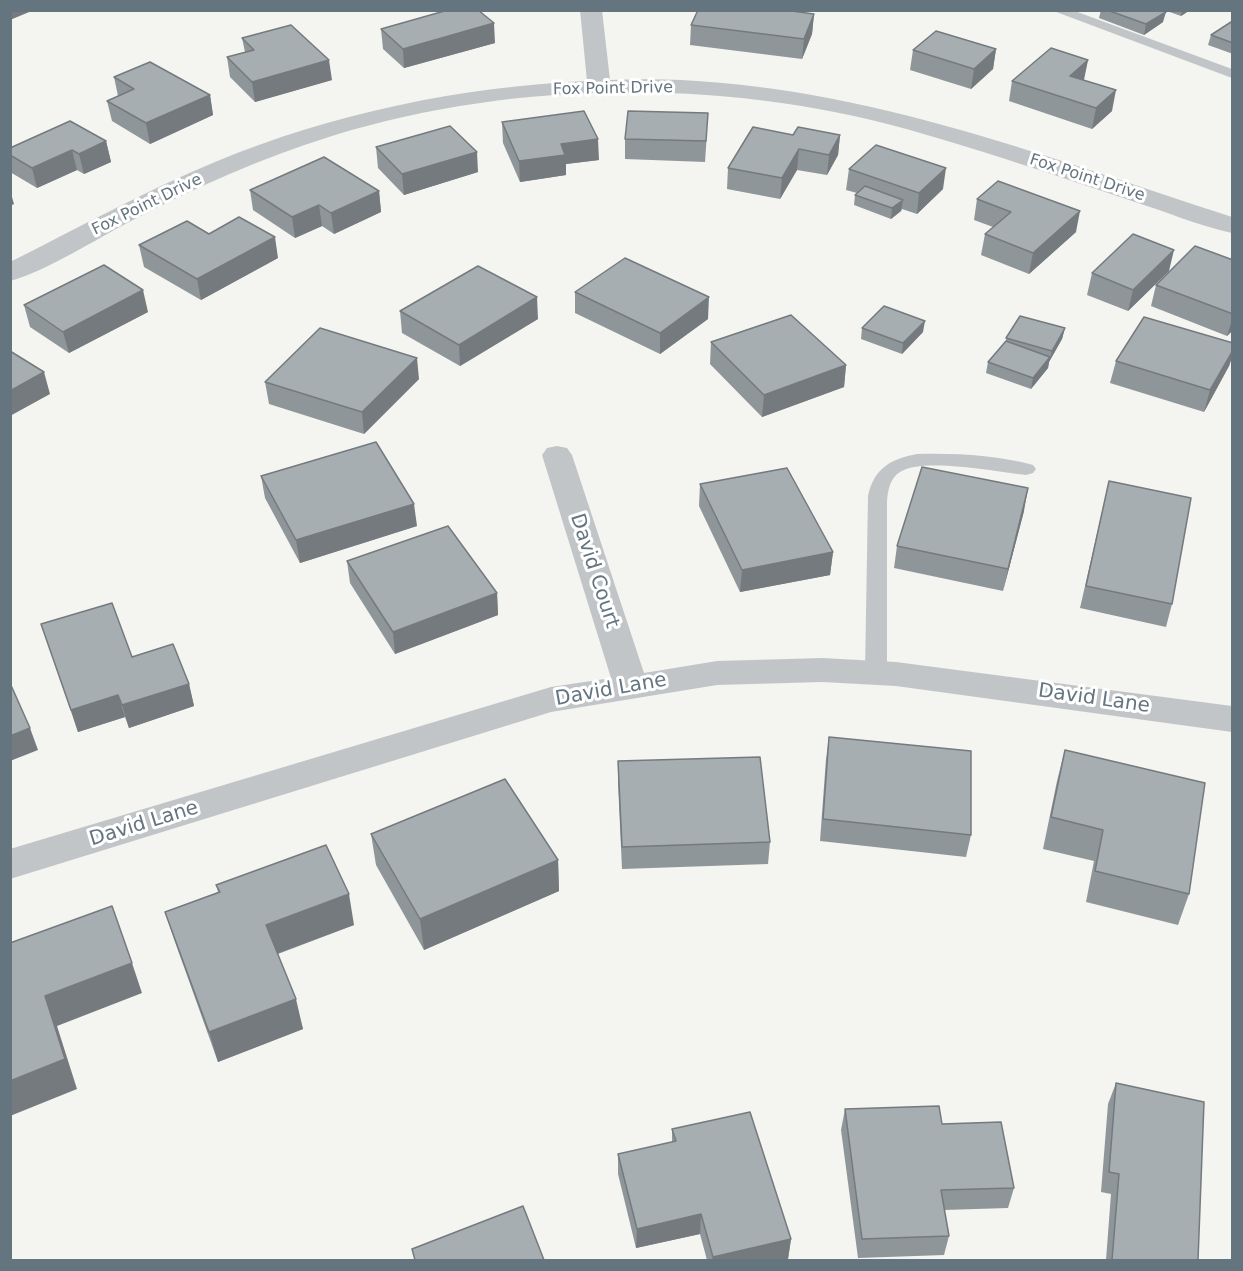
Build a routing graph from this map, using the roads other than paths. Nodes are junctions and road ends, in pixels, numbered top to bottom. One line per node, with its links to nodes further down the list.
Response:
1 (591, 10): 4 (street)
2 (1058, 10): 3 (lane)
3 (1233, 74)
4 (599, 86): 5 (street, Fox Point Drive); 6 (street, Fox Point Drive)
5 (1233, 225)
6 (10, 273)
7 (557, 455): 10 (street, David Court)
8 (1026, 469): 9 (lane)
9 (876, 672): 10 (street, David Lane); 11 (street, David Lane)
10 (631, 686): 12 (street, David Lane)
11 (1233, 719)
12 (10, 864)

